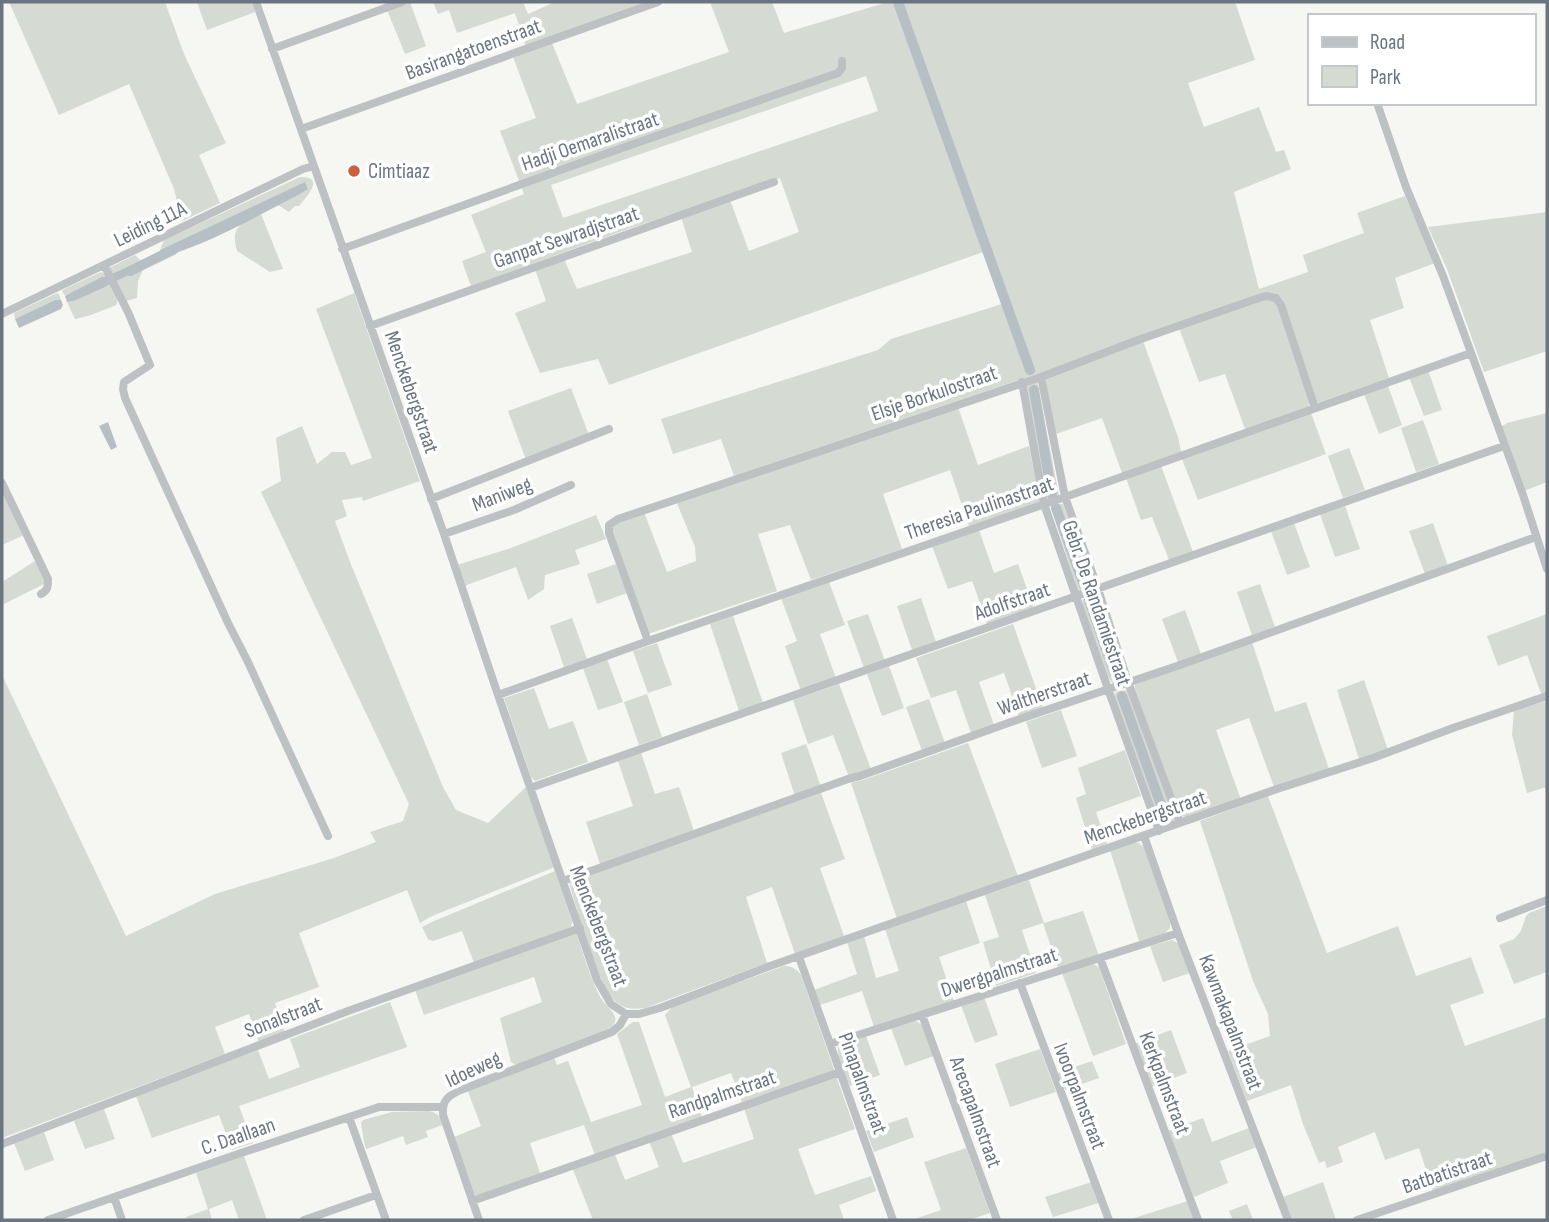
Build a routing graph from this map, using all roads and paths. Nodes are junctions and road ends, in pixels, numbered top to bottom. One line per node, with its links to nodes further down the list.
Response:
1 (256, 2): 4 (street, Menckebergstraat)
2 (402, 2): 4 (street)
3 (658, 2): 7 (street, Basirangatoenstraat)
4 (272, 49): 7 (street, Menckebergstraat)
5 (842, 61): 10 (street, Hadji Oemaralistraat)
6 (1378, 105): 14 (street)
7 (301, 129): 8 (street, Menckebergstraat)
8 (314, 166): 10 (street, Menckebergstraat); 11 (street, Leiding 11A)
9 (774, 182): 13 (street, Ganpat Sewradjstraat)
10 (342, 249): 13 (street, Menckebergstraat)
11 (105, 266): 12 (street, Leiding 11A); 39 (street)
12 (2, 314)
13 (370, 326): 23 (street, Menckebergstraat)
14 (1471, 353): 17 (street, Theresia Paulinastraat); 19 (street)
15 (1041, 377): 16 (street, Elsje Borkulostraat); 17 (street, Elsje Borkulostraat); 22 (street, Gebr. De Randamiestraat)
16 (1022, 382): 24 (street, Gebr. De Randamiestraat); 31 (street, Elsje Borkulostraat)
17 (1315, 408): 22 (street, Theresia Paulinastraat)
18 (609, 429): 23 (street)
19 (1504, 446): 26 (street); 28 (street, Adolfstraat)
20 (2, 483): 29 (street)
21 (571, 485): 25 (street, Maniweg)
22 (1065, 497): 24 (street, Theresia Paulinastraat); 28 (street, Gebr. De Randamiestraat)
23 (431, 499): 25 (street, Menckebergstraat)
24 (1044, 504): 30 (street, Gebr. De Randamiestraat); 31 (street, Theresia Paulinastraat)
25 (444, 534): 34 (street, Menckebergstraat)
26 (1536, 537): 27 (street); 32 (street, Waltherstraat)
27 (1547, 569)
28 (1098, 589): 30 (street, Adolfstraat); 32 (street, Gebr. De Randamiestraat)
29 (41, 594)
30 (1076, 598): 33 (street, Gebr. De Randamiestraat); 36 (street, Adolfstraat)
31 (648, 641): 34 (street, Theresia Paulinastraat)
32 (1128, 682): 33 (street, Waltherstraat); 37 (street, Gebr. De Randamiestraat)
33 (1108, 689): 38 (street, Gebr. De Randamiestraat); 41 (street, Waltherstraat)
34 (498, 695): 36 (street, Menckebergstraat)
35 (1547, 696): 37 (street, Menckebergstraat)
36 (530, 788): 41 (street, Menckebergstraat)
37 (1180, 823): 38 (street, Menckebergstraat)
38 (1159, 831): 40 (street, Menckebergstraat)
39 (328, 836)
40 (1144, 836): 45 (street, Kawmakapalmstraat); 46 (street, Menckebergstraat)
41 (563, 881): 44 (street, Menckebergstraat)
42 (1547, 900): 43 (street)
43 (1500, 918)
44 (579, 928): 49 (street, Menckebergstraat); 55 (street, Sonalstraat)
45 (1178, 933): 47 (street, Dwergpalmstraat); 69 (street, Kawmakapalmstraat)
46 (799, 957): 49 (street, Menckebergstraat); 51 (street, Pinapalmstraat)
47 (1100, 958): 48 (street, Dwergpalmstraat); 68 (street, Kerkpalmstraat)
48 (1020, 983): 50 (street, Dwergpalmstraat); 67 (street, Ivoorpalmstraat)
49 (626, 1014): 53 (street, Idoeweg)
50 (922, 1015): 51 (street, Dwergpalmstraat); 66 (street, Arecapalmstraat)
51 (830, 1044): 52 (street, Pinapalmstraat)
52 (840, 1072): 59 (street, Randpalmstraat); 65 (street, Pinapalmstraat)
53 (442, 1107): 54 (street, C. Daallaan); 59 (street, Idoeweg)
54 (349, 1116): 57 (street); 58 (street, C. Daallaan)
55 (2, 1144)
56 (1547, 1156): 70 (street, Batbatistraat)
57 (376, 1195): 62 (street); 63 (street)
58 (114, 1198): 60 (street, C. Daallaan); 61 (street)
59 (472, 1201): 64 (street, Idoeweg)
60 (48, 1220)
61 (122, 1220)
62 (304, 1220)
63 (386, 1220)
64 (479, 1220)
65 (893, 1220)
66 (997, 1220)
67 (1109, 1220)
68 (1198, 1220)
69 (1288, 1220)
70 (1357, 1220)

